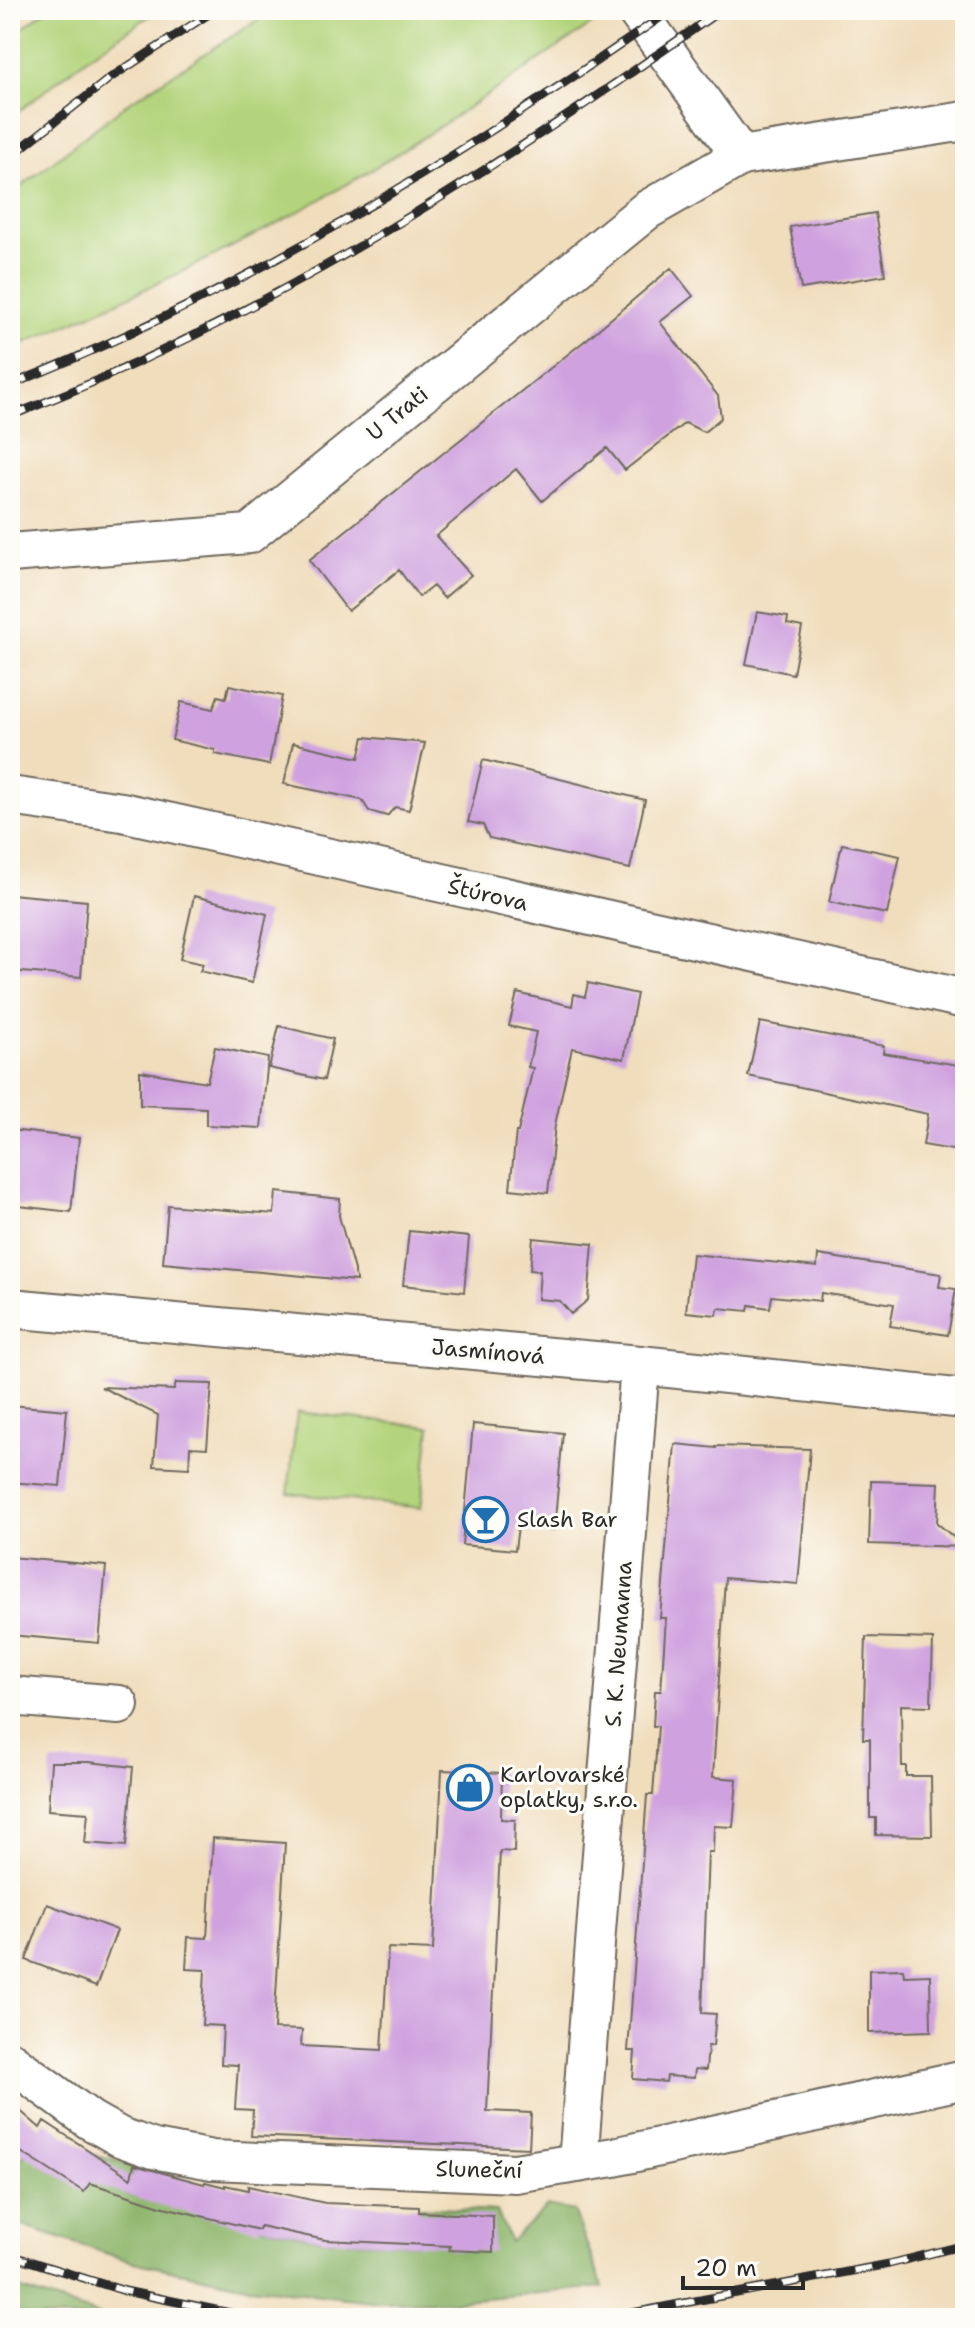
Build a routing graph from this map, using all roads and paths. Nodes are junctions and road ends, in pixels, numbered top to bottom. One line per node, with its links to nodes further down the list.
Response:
1 (636, 10): 3 (street)
2 (965, 121): 3 (street, U Trati)
3 (741, 156): 4 (street, U Trati)
4 (10, 553)
5 (10, 796): 6 (street, Štúrova)
6 (965, 999)
7 (10, 1308): 8 (street, Jasmínová)
8 (640, 1365): 9 (street, Jasmínová); 14 (street, S. K. Neumanna)
9 (965, 1399)
10 (10, 1696): 11 (street)
11 (119, 1705)
12 (10, 2061): 14 (street, Sluneční)
13 (965, 2079): 14 (street, Sluneční)
14 (578, 2163)

